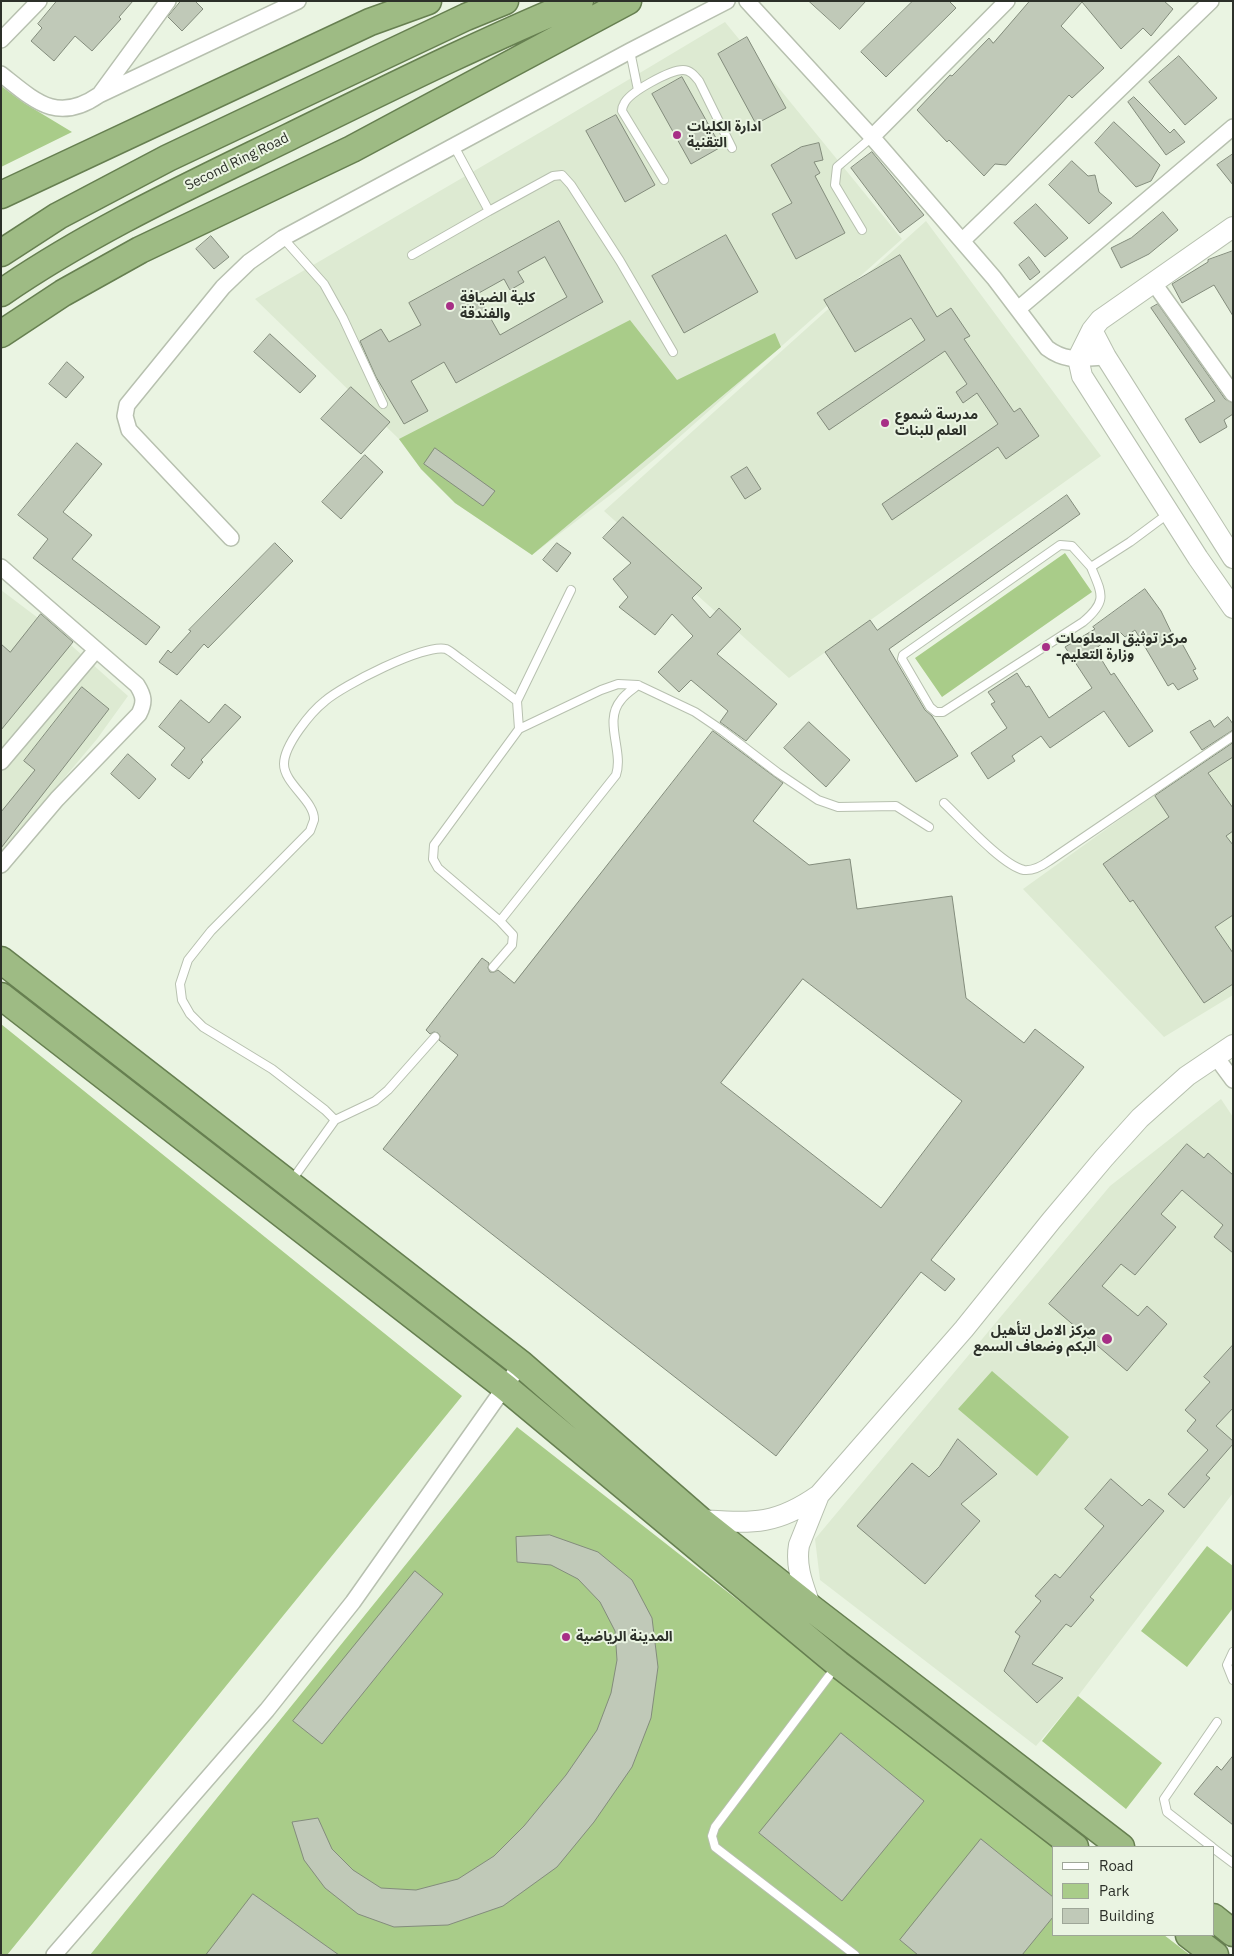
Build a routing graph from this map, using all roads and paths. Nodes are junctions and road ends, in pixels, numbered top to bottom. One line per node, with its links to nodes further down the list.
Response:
1 (38, 1): 12 (street)
2 (168, 1): 16 (street)
3 (298, 1): 16 (street)
4 (428, 1): 22 (highway)
5 (505, 1): 28 (highway)
6 (580, 1): 31 (highway, Second Ring Road)
7 (628, 1): 34 (highway)
8 (727, 1): 13 (street)
9 (747, 1): 18 (street)
10 (1007, 1): 18 (street)
11 (1211, 1): 27 (street)
12 (1, 40)
13 (630, 51): 15 (lane); 19 (street)
14 (1, 74): 16 (street)
15 (638, 90): 20 (lane); 21 (lane)
16 (99, 95)
17 (1233, 127): 32 (street)
18 (872, 137): 25 (lane); 27 (street)
19 (454, 146): 23 (lane); 26 (street)
20 (732, 148)
21 (664, 180)
22 (1, 196)
23 (489, 211): 29 (lane); 35 (lane)
24 (1233, 227): 30 (street)
25 (862, 230)
26 (283, 238): 39 (lane); 41 (street)
27 (962, 241): 32 (street)
28 (1, 252)
29 (412, 255)
30 (1153, 282): 33 (street); 38 (street)
31 (1, 293)
32 (1018, 309): 37 (street)
33 (1092, 330): 36 (street); 37 (street)
34 (1, 334)
35 (673, 352)
36 (1106, 357): 37 (street); 42 (street)
37 (1078, 358): 40 (street)
38 (1233, 394)
39 (383, 404)
40 (1169, 513): 44 (lane); 46 (street)
41 (230, 538)
42 (1233, 558)
43 (1, 567): 47 (street)
44 (1091, 567): 44 (lane)
45 (571, 590): 49 (lane)
46 (1233, 608)
47 (96, 650): 52 (street); 55 (street)
48 (638, 684): 50 (lane); 54 (lane); 56 (lane)
49 (517, 701): 50 (lane); 64 (lane)
50 (519, 728): 56 (lane)
51 (1233, 736): 53 (lane)
52 (1, 762)
53 (944, 803)
54 (929, 827)
55 (1, 865)
56 (500, 921): 58 (lane)
57 (1, 960): 65 (highway)
58 (493, 966)
59 (1, 996): 67 (highway)
60 (435, 1037): 64 (lane)
61 (1233, 1045): 62 (street)
62 (1216, 1057): 63 (street); 68 (street)
63 (1233, 1080)
64 (335, 1120): 65 (lane)
65 (289, 1184): 66 (highway)
66 (522, 1364): 67 (street); 69 (highway)
67 (505, 1387): 72 (highway); 83 (street)
68 (819, 1495): 69 (street); 70 (street)
69 (700, 1520): 70 (highway)
70 (812, 1608): 76 (highway)
71 (1233, 1652): 73 (lane)
72 (838, 1664): 75 (highway); 84 (lane)
73 (1233, 1680)
74 (1217, 1722): 77 (lane)
75 (1074, 1846)
76 (1121, 1846)
77 (1211, 1846)
78 (1214, 1849): 79 (lane)
79 (1233, 1863)
80 (1214, 1919): 81 (highway)
81 (1233, 1933)
82 (1190, 1936): 85 (highway)
83 (54, 1955)
84 (855, 1955)
85 (1215, 1955)

